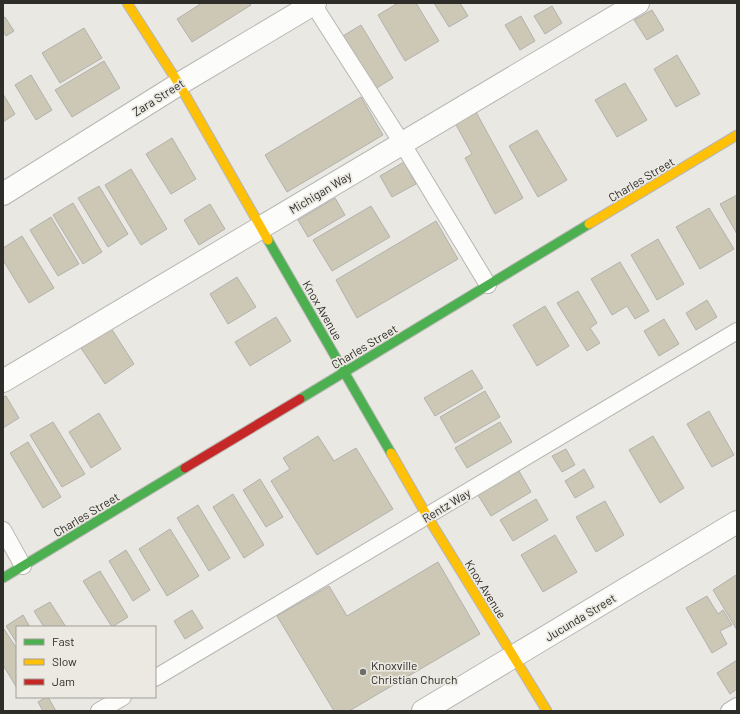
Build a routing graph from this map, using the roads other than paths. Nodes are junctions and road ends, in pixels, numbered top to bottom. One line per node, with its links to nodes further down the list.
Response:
1 (127, 3): 4 (street, Knox Avenue)
2 (638, 3): 6 (street, Michigan Way)
3 (314, 4): 4 (street, Zara Street); 6 (lane)
4 (179, 84): 7 (street, Zara Street); 8 (street, Knox Avenue)
5 (737, 135): 9 (street, Charles Street)
6 (402, 143): 8 (street, Michigan Way); 9 (lane)
7 (3, 194)
8 (262, 227): 11 (street, Knox Avenue); 12 (street, Michigan Way)
9 (488, 285): 11 (street, Charles Street)
10 (737, 331): 13 (lane, Rentz Way)
11 (345, 371): 13 (street, Knox Avenue); 16 (street, Charles Street)
12 (3, 381)
13 (427, 516): 18 (street, Knox Avenue); 19 (lane, Rentz Way)
14 (737, 522): 18 (street, Jucunda Street)
15 (3, 530): 16 (lane)
16 (23, 566): 17 (street, Charles Street)
17 (3, 578)
18 (514, 657): 23 (street, Jucunda Street); 24 (street, Knox Avenue)
19 (156, 677)
20 (121, 698): 22 (lane)
21 (737, 706): 25 (lane)
22 (99, 711)
23 (423, 711)
24 (546, 711)
25 (729, 711)

